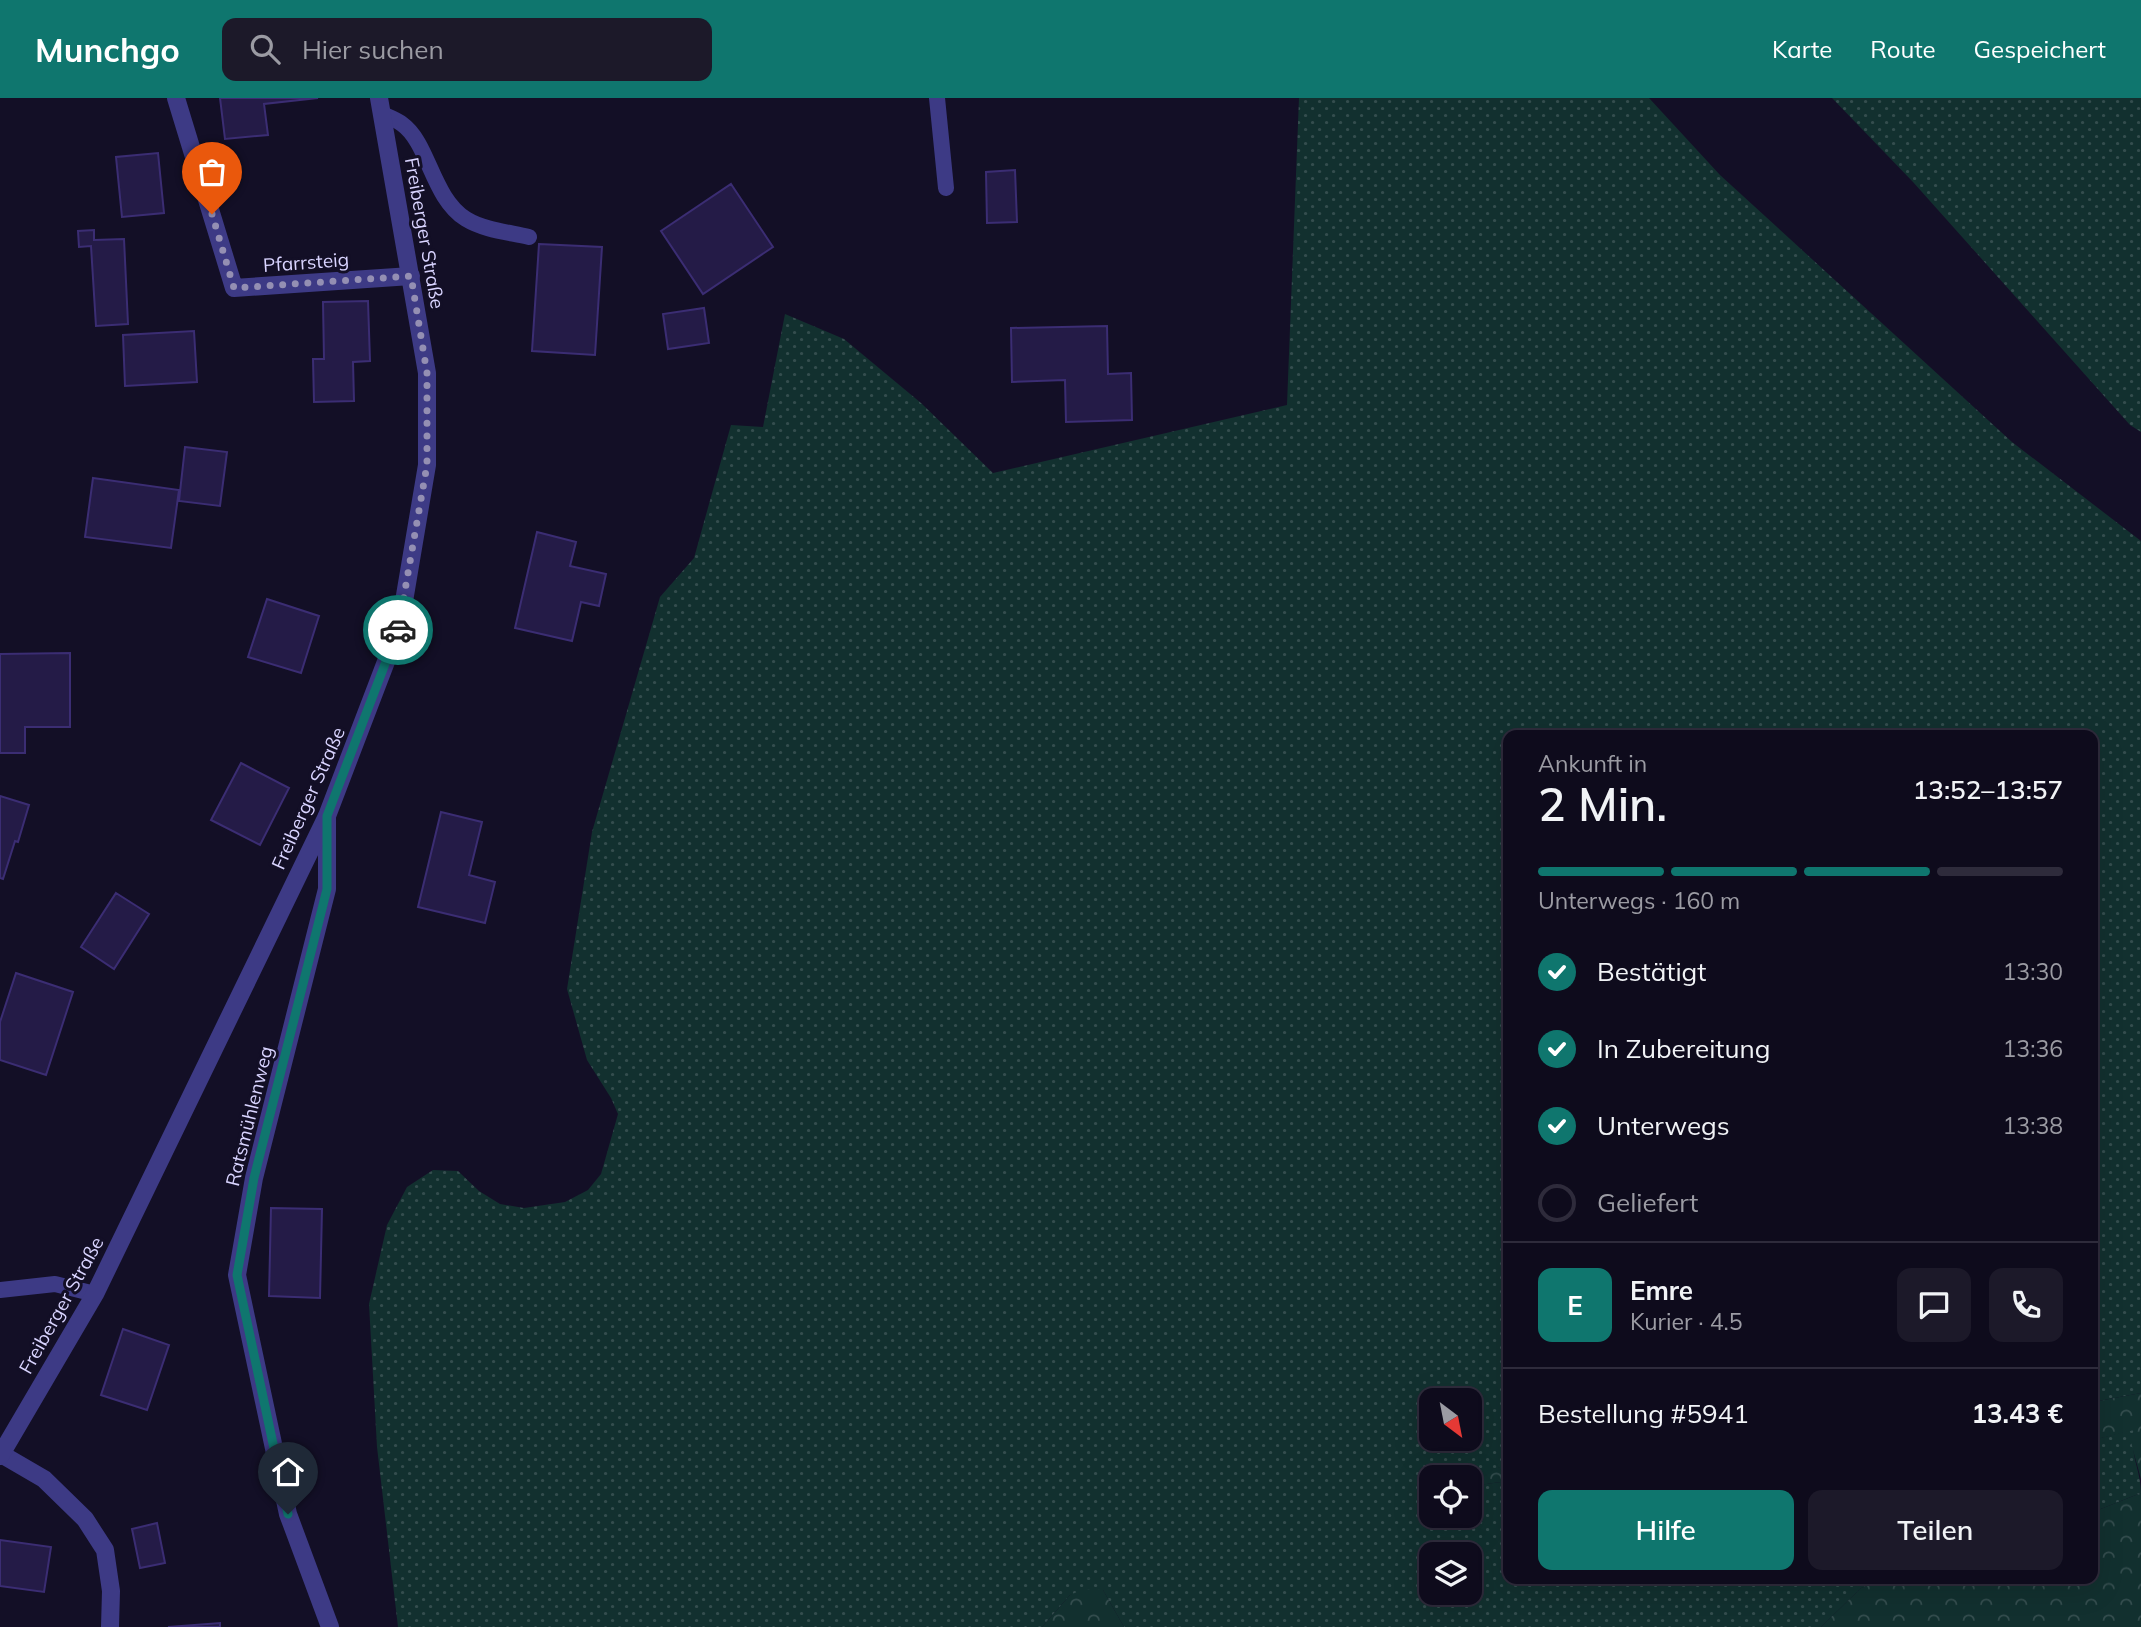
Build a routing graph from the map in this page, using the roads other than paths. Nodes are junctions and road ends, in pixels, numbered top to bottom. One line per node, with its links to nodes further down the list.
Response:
1 (176, 98): 6 (street, Pfarrsteig)
2 (937, 98): 4 (lane)
3 (381, 106): 5 (lane); 6 (street, Freiberger Straße)
4 (946, 188)
5 (528, 237)
6 (411, 276): 7 (street, Freiberger Straße)
7 (327, 816): 9 (street, Freiberger Straße); 12 (street, Ratsmühlenweg)
8 (0, 1290): 9 (lane)
9 (95, 1294): 10 (street, Freiberger Straße)
10 (0, 1455): 11 (street)
11 (110, 1627)
12 (330, 1627)

